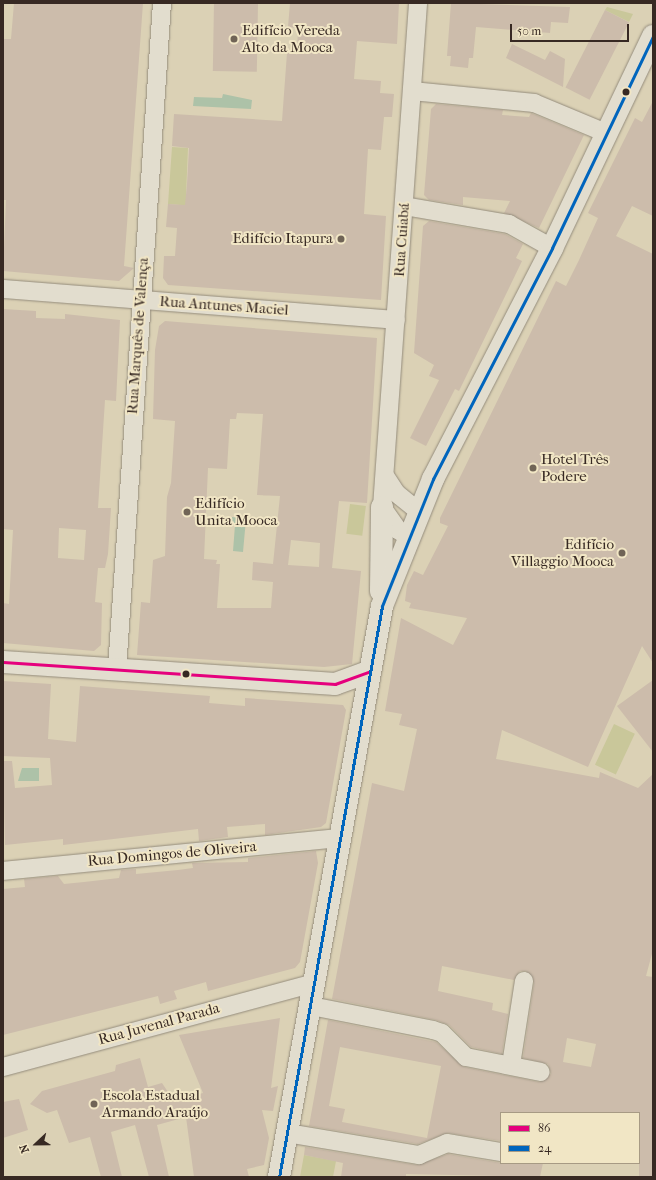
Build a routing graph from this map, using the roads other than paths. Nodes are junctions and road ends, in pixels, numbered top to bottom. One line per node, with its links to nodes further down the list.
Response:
1 (162, 3): 9 (street, Rua Marquês de Valença)
2 (418, 3): 4 (street, Rua Cuiabá)
3 (653, 36): 5 (street)
4 (412, 91): 5 (street); 6 (street, Rua Cuiabá)
5 (606, 133): 7 (street)
6 (404, 206): 7 (street); 10 (street, Rua Cuiabá)
7 (552, 248): 13 (street)
8 (3, 290): 9 (street, Rua Antunes Maciel)
9 (140, 300): 10 (street, Rua Antunes Maciel); 17 (street, Rua Marquês de Valença)
10 (396, 320): 11 (street, Rua Cuiabá)
11 (386, 476): 12 (street, Rua Cuiabá); 13 (street)
12 (382, 507): 14 (street); 15 (street)
13 (418, 510): 14 (street)
14 (407, 536): 15 (street)
15 (382, 606): 18 (street)
16 (3, 662): 17 (street)
17 (117, 670): 19 (street)
18 (370, 671): 19 (street); 20 (street)
19 (335, 684): 20 (street)
20 (362, 713): 21 (street)
21 (340, 838): 22 (street, Rua Domingos de Oliveira); 24 (street)
22 (3, 871)
23 (524, 981): 26 (street)
24 (315, 983): 25 (street); 27 (street, Rua Juvenal Parada)
25 (311, 1006): 26 (street); 29 (street)
26 (511, 1065): 28 (street)
27 (3, 1067)
28 (541, 1072)
29 (287, 1133): 30 (street); 31 (street)
30 (500, 1152)
31 (279, 1177)

